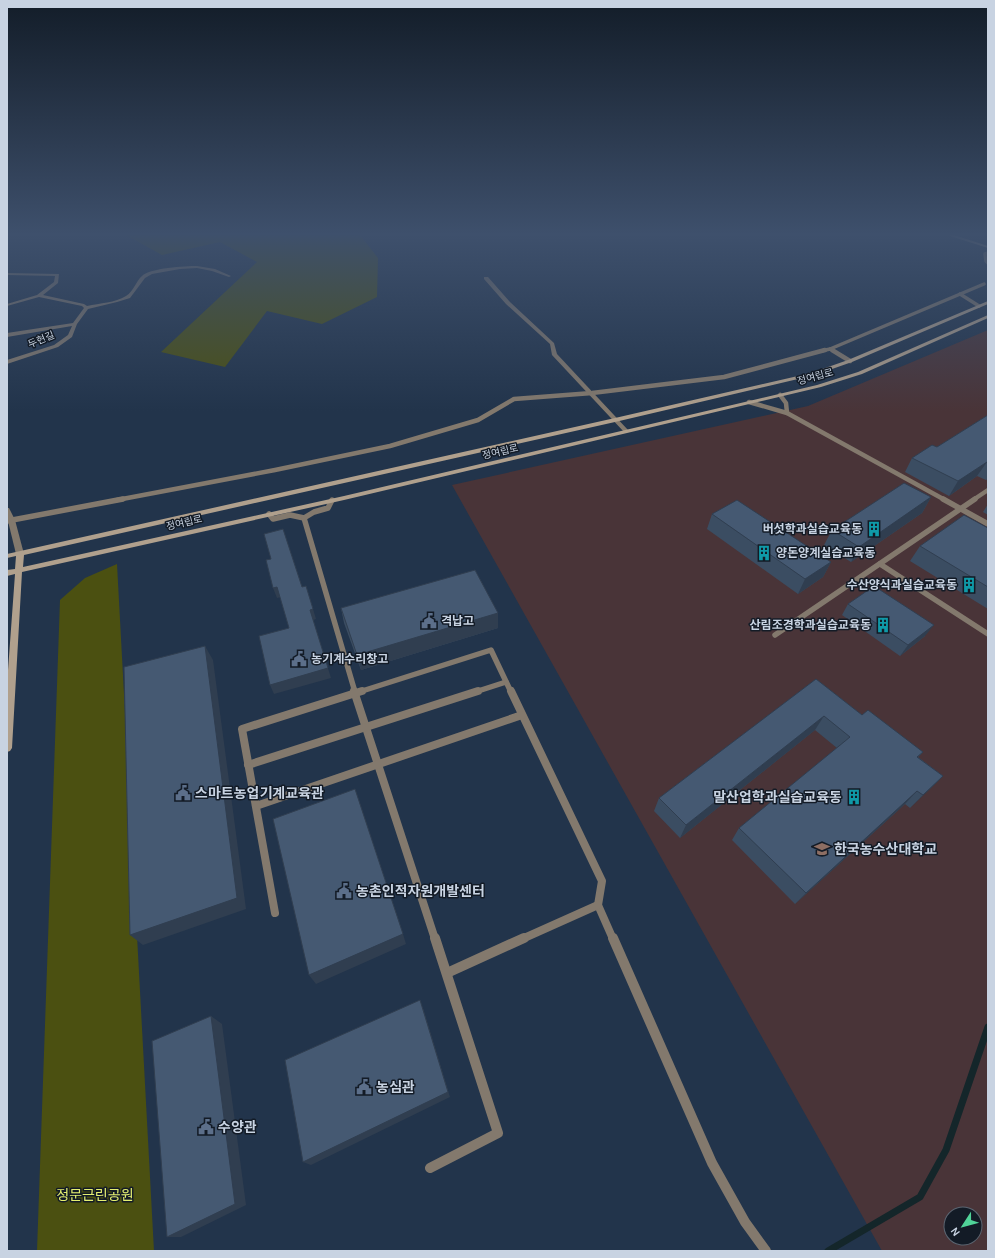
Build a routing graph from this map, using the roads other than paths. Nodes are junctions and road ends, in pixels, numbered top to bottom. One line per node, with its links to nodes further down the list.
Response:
1 (42, 294): 5 (street)
2 (131, 294): 9 (street)
3 (500, 294): 17 (street)
4 (960, 294): 8 (lane); 13 (lane)
5 (39, 296): 7 (street); 9 (street)
6 (988, 302): 8 (street, 정여립로)
7 (7, 305)
8 (978, 306): 15 (street, 정여립로)
9 (86, 308): 11 (street, 두현길)
10 (988, 316): 18 (street, 정여립로)
11 (75, 324): 12 (street, 두현길); 14 (street, 두현길)
12 (7, 335)
13 (830, 349): 15 (lane, 정여립로); 17 (lane, 정여립로)
14 (7, 362)
15 (850, 362): 16 (street, 정여립로)
16 (735, 391): 19 (street); 21 (street, 정여립로)
17 (592, 393): 21 (street); 29 (lane, 정여립로)
18 (780, 395): 19 (street, 정여립로); 20 (lane)
19 (749, 402): 20 (lane); 22 (street, 정여립로)
20 (787, 413): 25 (lane)
21 (616, 420): 22 (street); 31 (street, 정여립로)
22 (626, 431): 24 (street, 정여립로)
23 (988, 490): 25 (lane)
24 (332, 500): 27 (street, 정여립로); 28 (lane)
25 (960, 509): 30 (lane); 33 (lane)
26 (7, 510): 29 (street)
27 (269, 514): 28 (lane); 34 (street, 정여립로)
28 (304, 518): 39 (lane)
29 (9, 521): 31 (street)
30 (988, 524)
31 (20, 554): 32 (street, 정여립로); 34 (street)
32 (7, 556)
33 (880, 564): 36 (lane); 37 (lane)
34 (20, 571): 35 (street, 정여립로); 42 (street)
35 (7, 573)
36 (988, 634)
37 (775, 635)
38 (506, 682): 39 (lane); 40 (lane); 41 (lane)
39 (355, 693): 41 (lane); 44 (lane)
40 (522, 715): 43 (lane); 46 (lane)
41 (366, 727): 43 (lane); 44 (lane)
42 (7, 748)
43 (378, 764): 45 (lane); 48 (lane)
44 (248, 765): 45 (lane)
45 (256, 806): 47 (lane)
46 (598, 905): 48 (lane); 50 (lane)
47 (275, 913)
48 (447, 973): 49 (lane)
49 (430, 1168)
50 (766, 1251)

